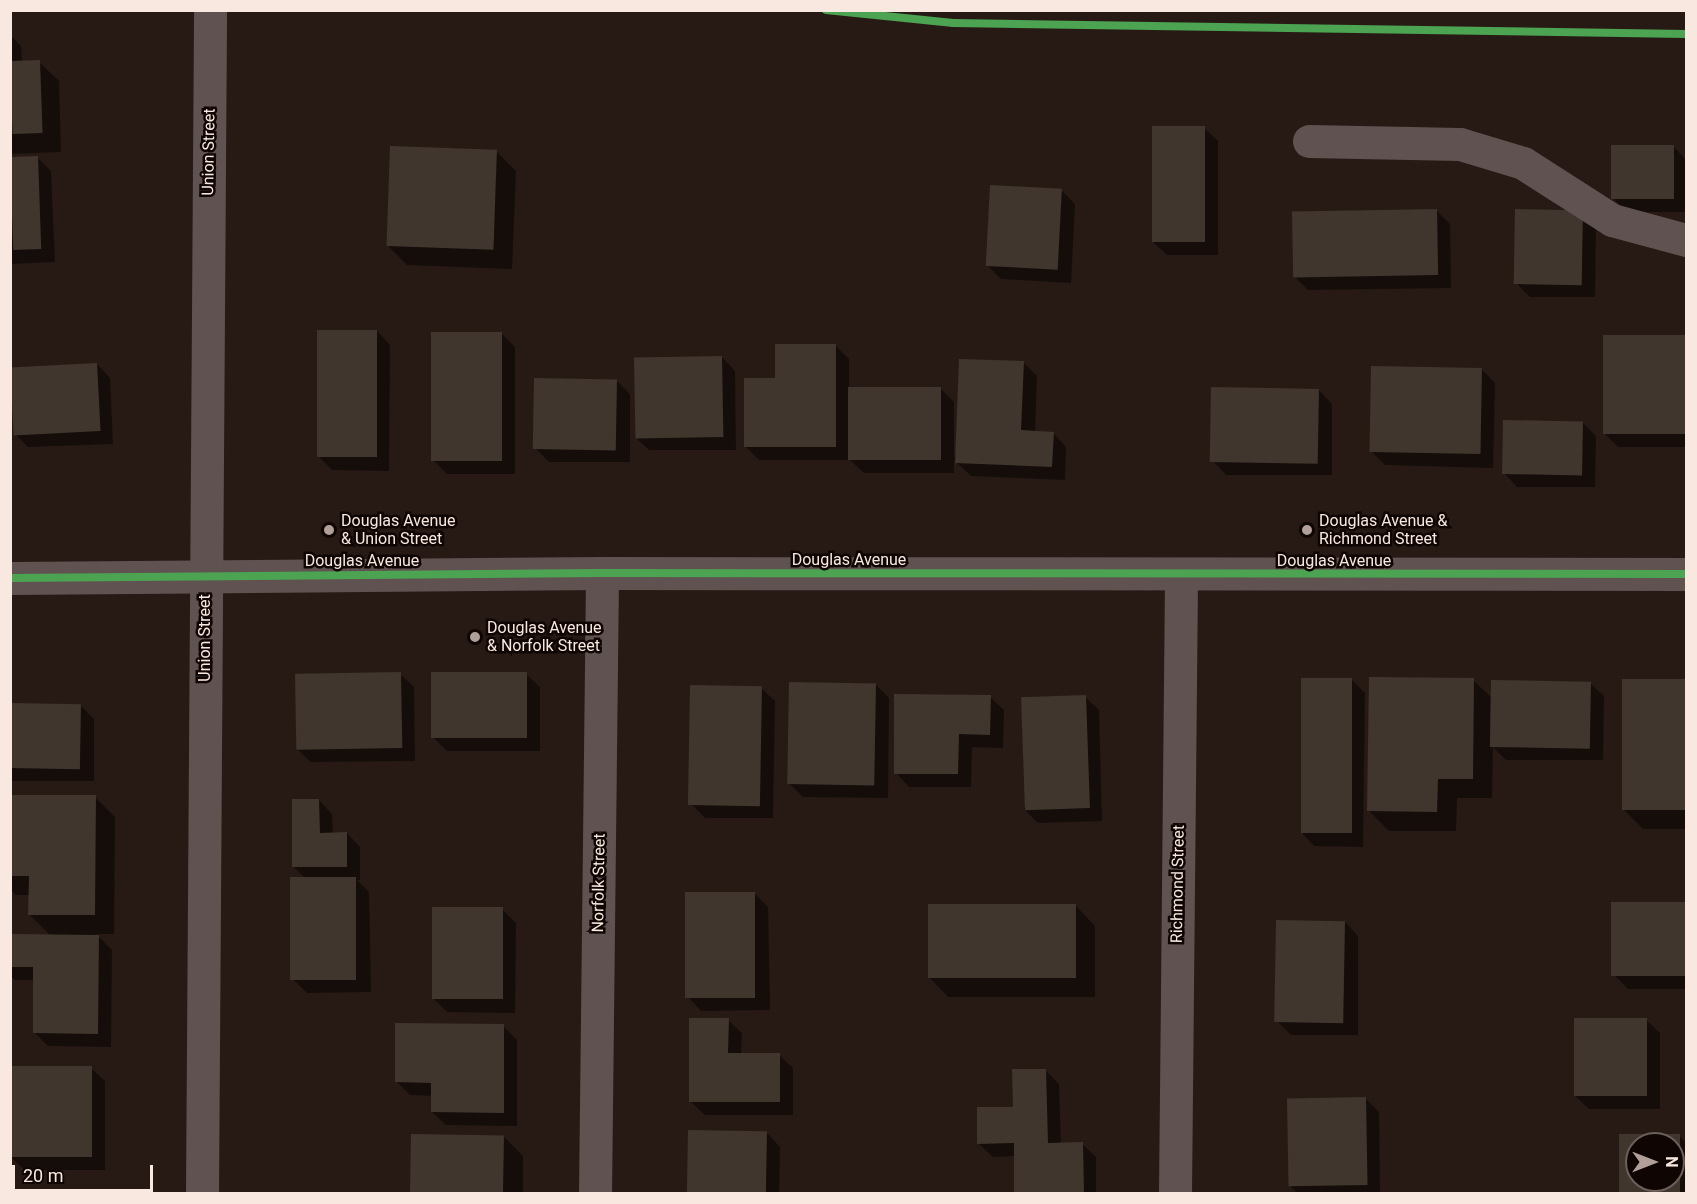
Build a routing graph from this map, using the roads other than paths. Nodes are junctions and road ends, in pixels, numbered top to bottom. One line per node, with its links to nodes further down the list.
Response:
1 (210, 10): 7 (street, Union Street)
2 (1309, 141): 3 (street)
3 (1686, 240)
4 (602, 573): 6 (street, Douglas Avenue); 7 (street, Douglas Avenue); 10 (street, Norfolk Street)
5 (1686, 574): 6 (street, Douglas Avenue)
6 (1181, 575): 11 (street, Richmond Street)
7 (206, 576): 8 (street, Douglas Avenue); 9 (street, Union Street)
8 (10, 578)
9 (202, 1194)
10 (595, 1194)
11 (1174, 1194)

